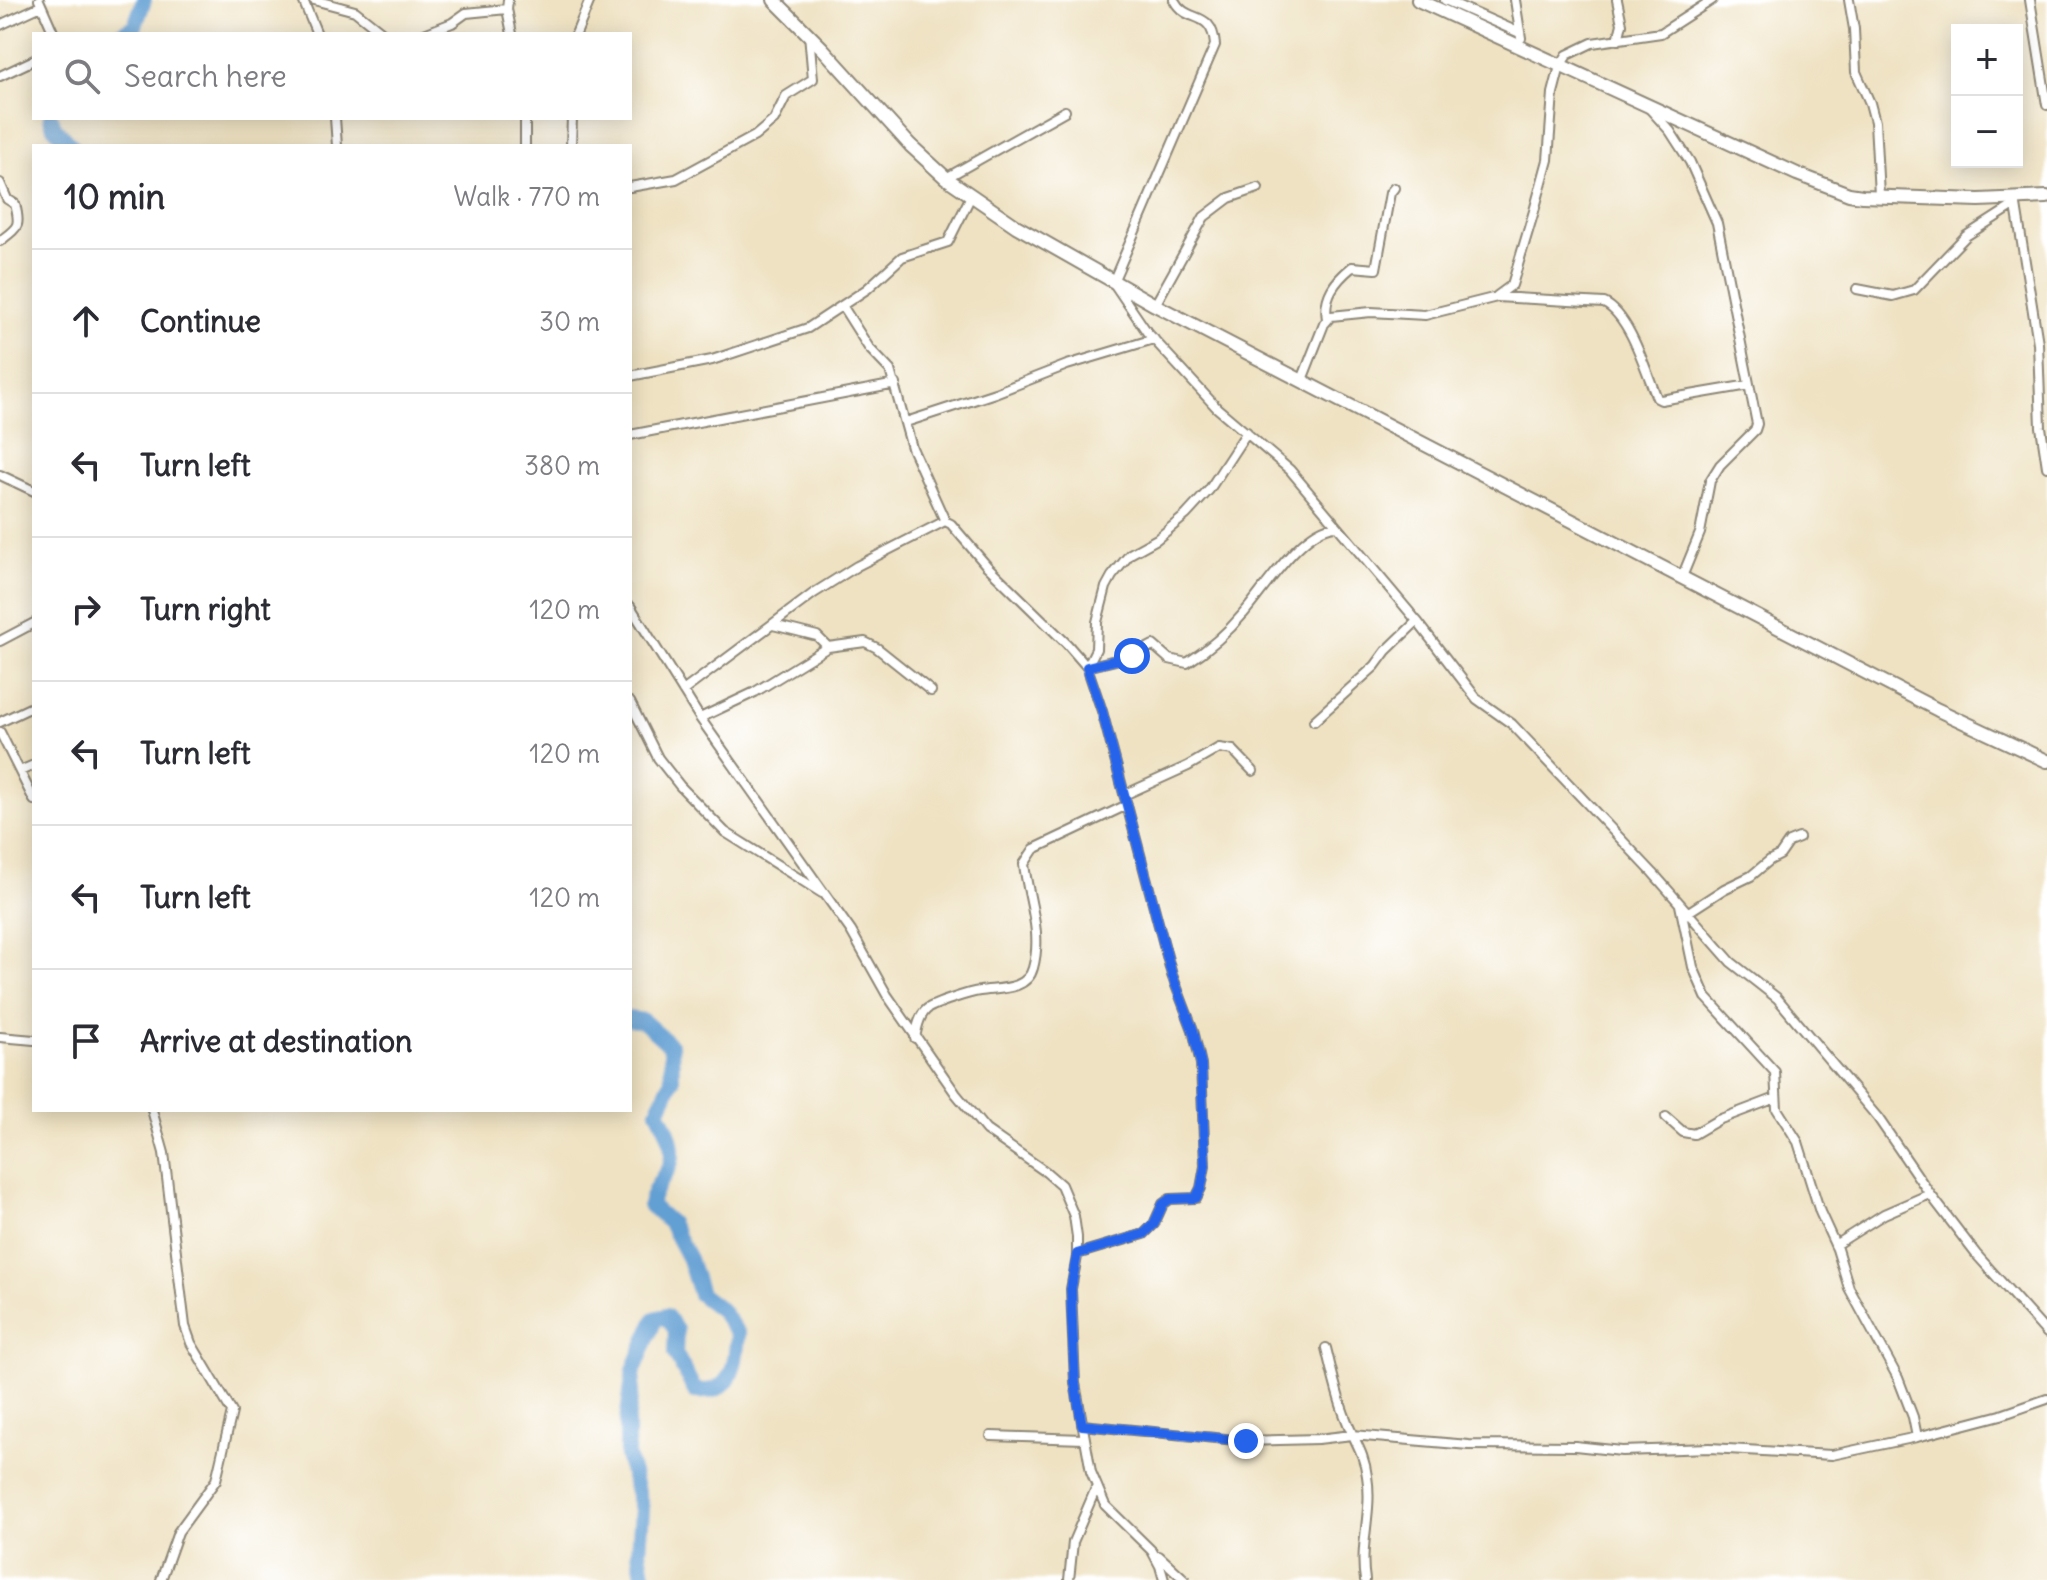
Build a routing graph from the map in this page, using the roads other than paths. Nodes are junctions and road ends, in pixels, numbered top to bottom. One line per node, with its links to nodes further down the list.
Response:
1 (303, 0): 17 (street)
2 (314, 0): 18 (street)
3 (590, 0): 21 (street)
4 (774, 0): 23 (street)
5 (1174, 0): 49 (street)
6 (1418, 0): 25 (street)
7 (1445, 0): 22 (street)
8 (1515, 0): 22 (street)
9 (1617, 0): 24 (street)
10 (1849, 0): 43 (street)
11 (2030, 0): 29 (street)
12 (1709, 1): 24 (street)
13 (40, 3): 15 (street); 16 (street)
14 (508, 5): 19 (street); 20 (street)
15 (0, 25)
16 (53, 32)
17 (316, 32)
18 (381, 32)
19 (429, 32)
20 (512, 32)
21 (577, 32)
22 (1520, 33): 25 (street)
23 (809, 34): 38 (street); 40 (street)
24 (1618, 40): 27 (street)
25 (1524, 50): 27 (street)
26 (32, 61): 28 (street)
27 (1560, 66): 30 (street); 51 (street)
28 (0, 76)
29 (2047, 105)
30 (1649, 108): 43 (street); 60 (street)
31 (1065, 111): 38 (street)
32 (335, 120): 35 (street)
33 (525, 120): 36 (street)
34 (572, 120): 37 (street)
35 (337, 144)
36 (525, 144)
37 (571, 144)
38 (946, 178): 44 (street)
39 (0, 183): 46 (street)
40 (632, 187)
41 (1258, 188): 52 (street)
42 (1394, 188): 54 (street)
43 (1879, 195): 47 (street)
44 (971, 196): 49 (street); 53 (street)
45 (2047, 197): 47 (street)
46 (4, 200): 48 (street)
47 (2016, 202): 50 (street); 56 (street)
48 (0, 241)
49 (1113, 282): 52 (street); 55 (street)
50 (1857, 289)
51 (1497, 297): 54 (street); 60 (street)
52 (1155, 305): 58 (street)
53 (843, 307): 57 (street); 59 (street)
54 (1327, 319): 58 (street)
55 (1154, 339): 61 (street); 62 (street)
56 (2044, 367): 64 (street)
57 (632, 376)
58 (1302, 380): 69 (street)
59 (896, 384): 61 (street); 63 (street)
60 (1749, 385): 69 (street)
61 (906, 422): 67 (street)
62 (1247, 432): 68 (street); 76 (street)
63 (632, 435)
64 (2047, 467)
65 (0, 475): 66 (street)
66 (32, 490)
67 (945, 521): 73 (street); 76 (street)
68 (1336, 526): 71 (street); 76 (street)
69 (1682, 577): 85 (street)
70 (632, 609): 77 (street)
71 (1417, 621): 82 (street); 94 (street)
72 (32, 624): 74 (street)
73 (773, 625): 75 (street); 77 (street)
74 (0, 641)
75 (828, 647): 78 (street); 81 (street)
76 (1087, 667): 89 (street)
77 (683, 691): 81 (street)
78 (931, 691)
79 (632, 706): 93 (street)
80 (32, 707): 83 (street)
81 (700, 718): 93 (street)
82 (1314, 721)
83 (0, 722)
84 (0, 732): 87 (street)
85 (2047, 761)
86 (32, 766): 87 (street)
87 (20, 771): 90 (street)
88 (1253, 771): 89 (street)
89 (1124, 795): 91 (street)
90 (32, 796)
91 (1127, 805): 97 (street); 104 (street)
92 (1799, 838): 95 (street)
93 (826, 896): 97 (street)
94 (1680, 904): 95 (street); 99 (street)
95 (1687, 913): 102 (street)
96 (0, 1037): 98 (street)
97 (915, 1038): 104 (street)
98 (32, 1040)
99 (1776, 1098): 101 (street); 103 (street)
100 (153, 1112): 115 (street)
101 (1666, 1117)
102 (1930, 1194): 103 (street); 105 (street)
103 (1835, 1245): 111 (street)
104 (1077, 1254): 108 (street)
105 (2047, 1333)
106 (1326, 1348): 109 (street)
107 (2047, 1399): 111 (street)
108 (1082, 1425): 109 (street); 112 (street)
109 (1352, 1435): 111 (street); 119 (street)
110 (991, 1436): 112 (street)
111 (1917, 1437)
112 (1084, 1439): 113 (street)
113 (1096, 1488): 114 (street); 116 (street)
114 (1152, 1551): 117 (street); 118 (street)
115 (161, 1580)
116 (1069, 1580)
117 (1164, 1580)
118 (1185, 1580)
119 (1365, 1580)

